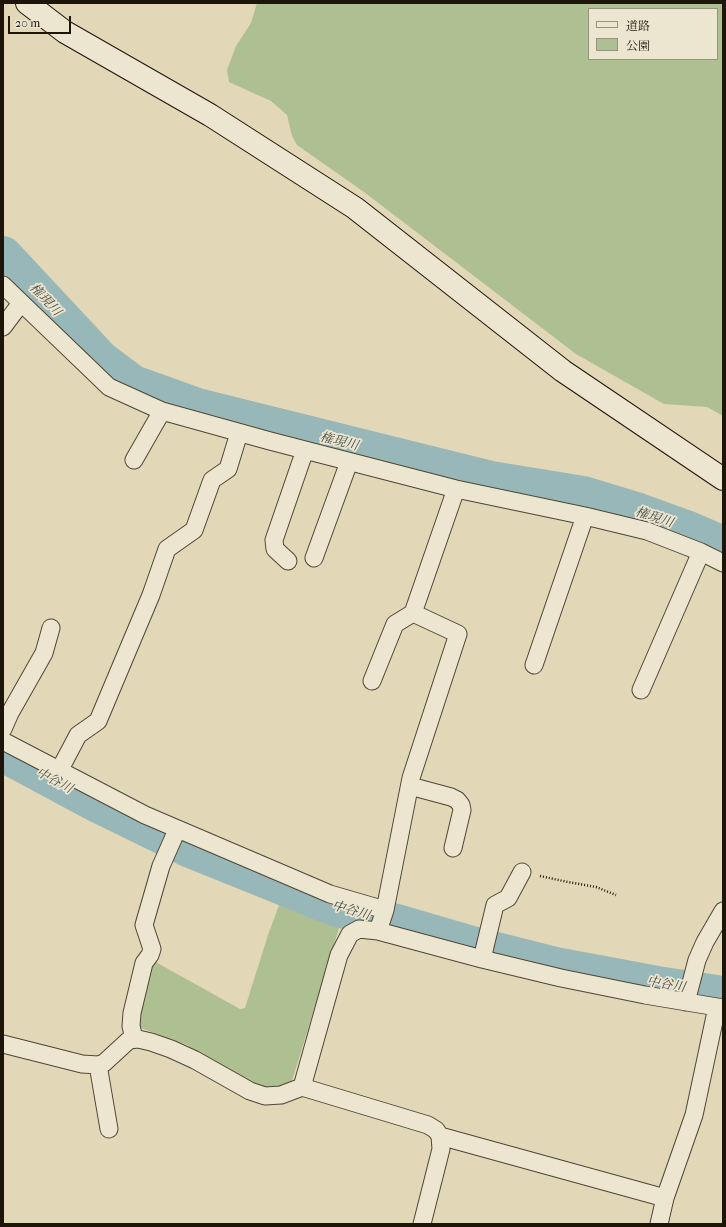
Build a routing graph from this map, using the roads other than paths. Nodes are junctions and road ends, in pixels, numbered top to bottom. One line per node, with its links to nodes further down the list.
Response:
1 (27, 3): 10 (street)
2 (3, 284): 3 (street)
3 (21, 303): 4 (street); 5 (street)
4 (3, 328)
5 (162, 411): 6 (street); 8 (street)
6 (239, 433): 7 (street); 24 (street)
7 (305, 450): 9 (street); 15 (street)
8 (134, 460)
9 (350, 462): 11 (street); 14 (street)
10 (723, 479)
11 (456, 489): 12 (street); 17 (street)
12 (585, 516): 13 (street); 19 (street)
13 (701, 552): 16 (street); 21 (street)
14 (314, 558)
15 (288, 561)
16 (723, 563)
17 (412, 613): 20 (street); 25 (street)
18 (51, 628): 22 (street)
19 (534, 665)
20 (372, 681)
21 (641, 690)
22 (3, 729)
23 (3, 741): 24 (street)
24 (59, 771): 26 (street)
25 (410, 786): 27 (street); 30 (street)
26 (174, 838): 30 (street); 34 (street)
27 (453, 848)
28 (522, 872): 31 (street)
29 (723, 911): 32 (street)
30 (382, 920): 31 (street); 37 (street)
31 (484, 951): 32 (street)
32 (687, 995): 33 (street)
33 (720, 1008): 40 (street)
34 (134, 1039): 36 (street); 37 (street)
35 (3, 1044): 36 (street)
36 (98, 1065): 38 (street)
37 (302, 1086): 39 (street)
38 (109, 1129)
39 (440, 1136): 40 (street); 41 (street)
40 (665, 1198): 42 (street)
41 (422, 1224)
42 (659, 1224)

